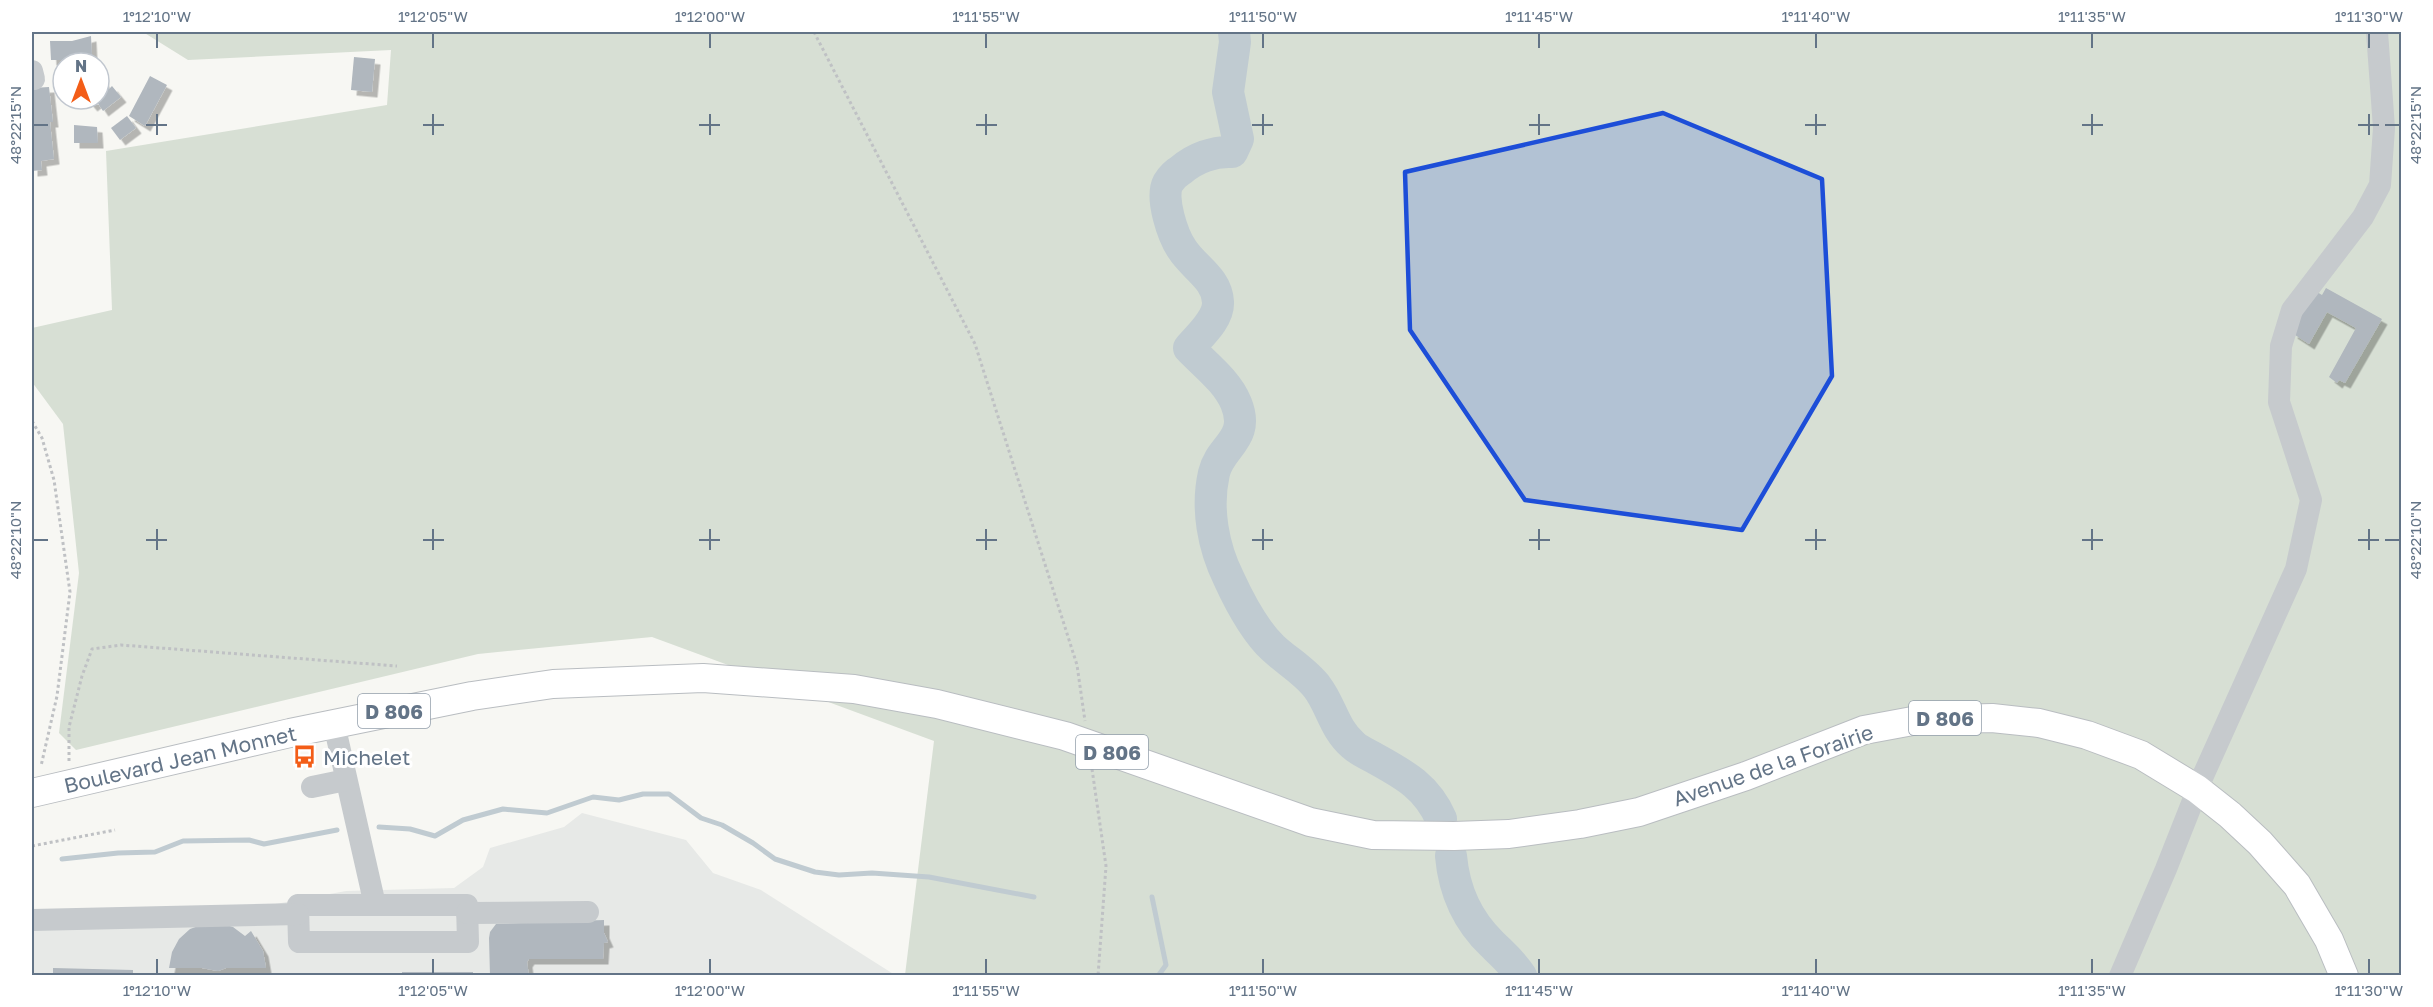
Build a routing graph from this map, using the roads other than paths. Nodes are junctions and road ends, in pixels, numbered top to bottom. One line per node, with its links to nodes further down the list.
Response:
1 (2377, 32): 7 (street)
2 (32, 71): 3 (street)
3 (32, 79)
4 (334, 724): 5 (street); 8 (main road, Boulevard Jean Monnet / D 806); 9 (main road, Boulevard Jean Monnet / D 806)
5 (346, 780): 6 (street); 10 (street)
6 (312, 787)
7 (2197, 789): 9 (main road, Avenue de la Forairie / D 806); 15 (street); 16 (main road, Avenue de la Forairie / D 806)
8 (32, 793)
9 (1454, 836)
10 (375, 905): 12 (street); 13 (street)
11 (588, 912): 12 (street)
12 (467, 913): 13 (street)
13 (298, 914): 14 (street)
14 (32, 920)
15 (2120, 975)
16 (2344, 975)

